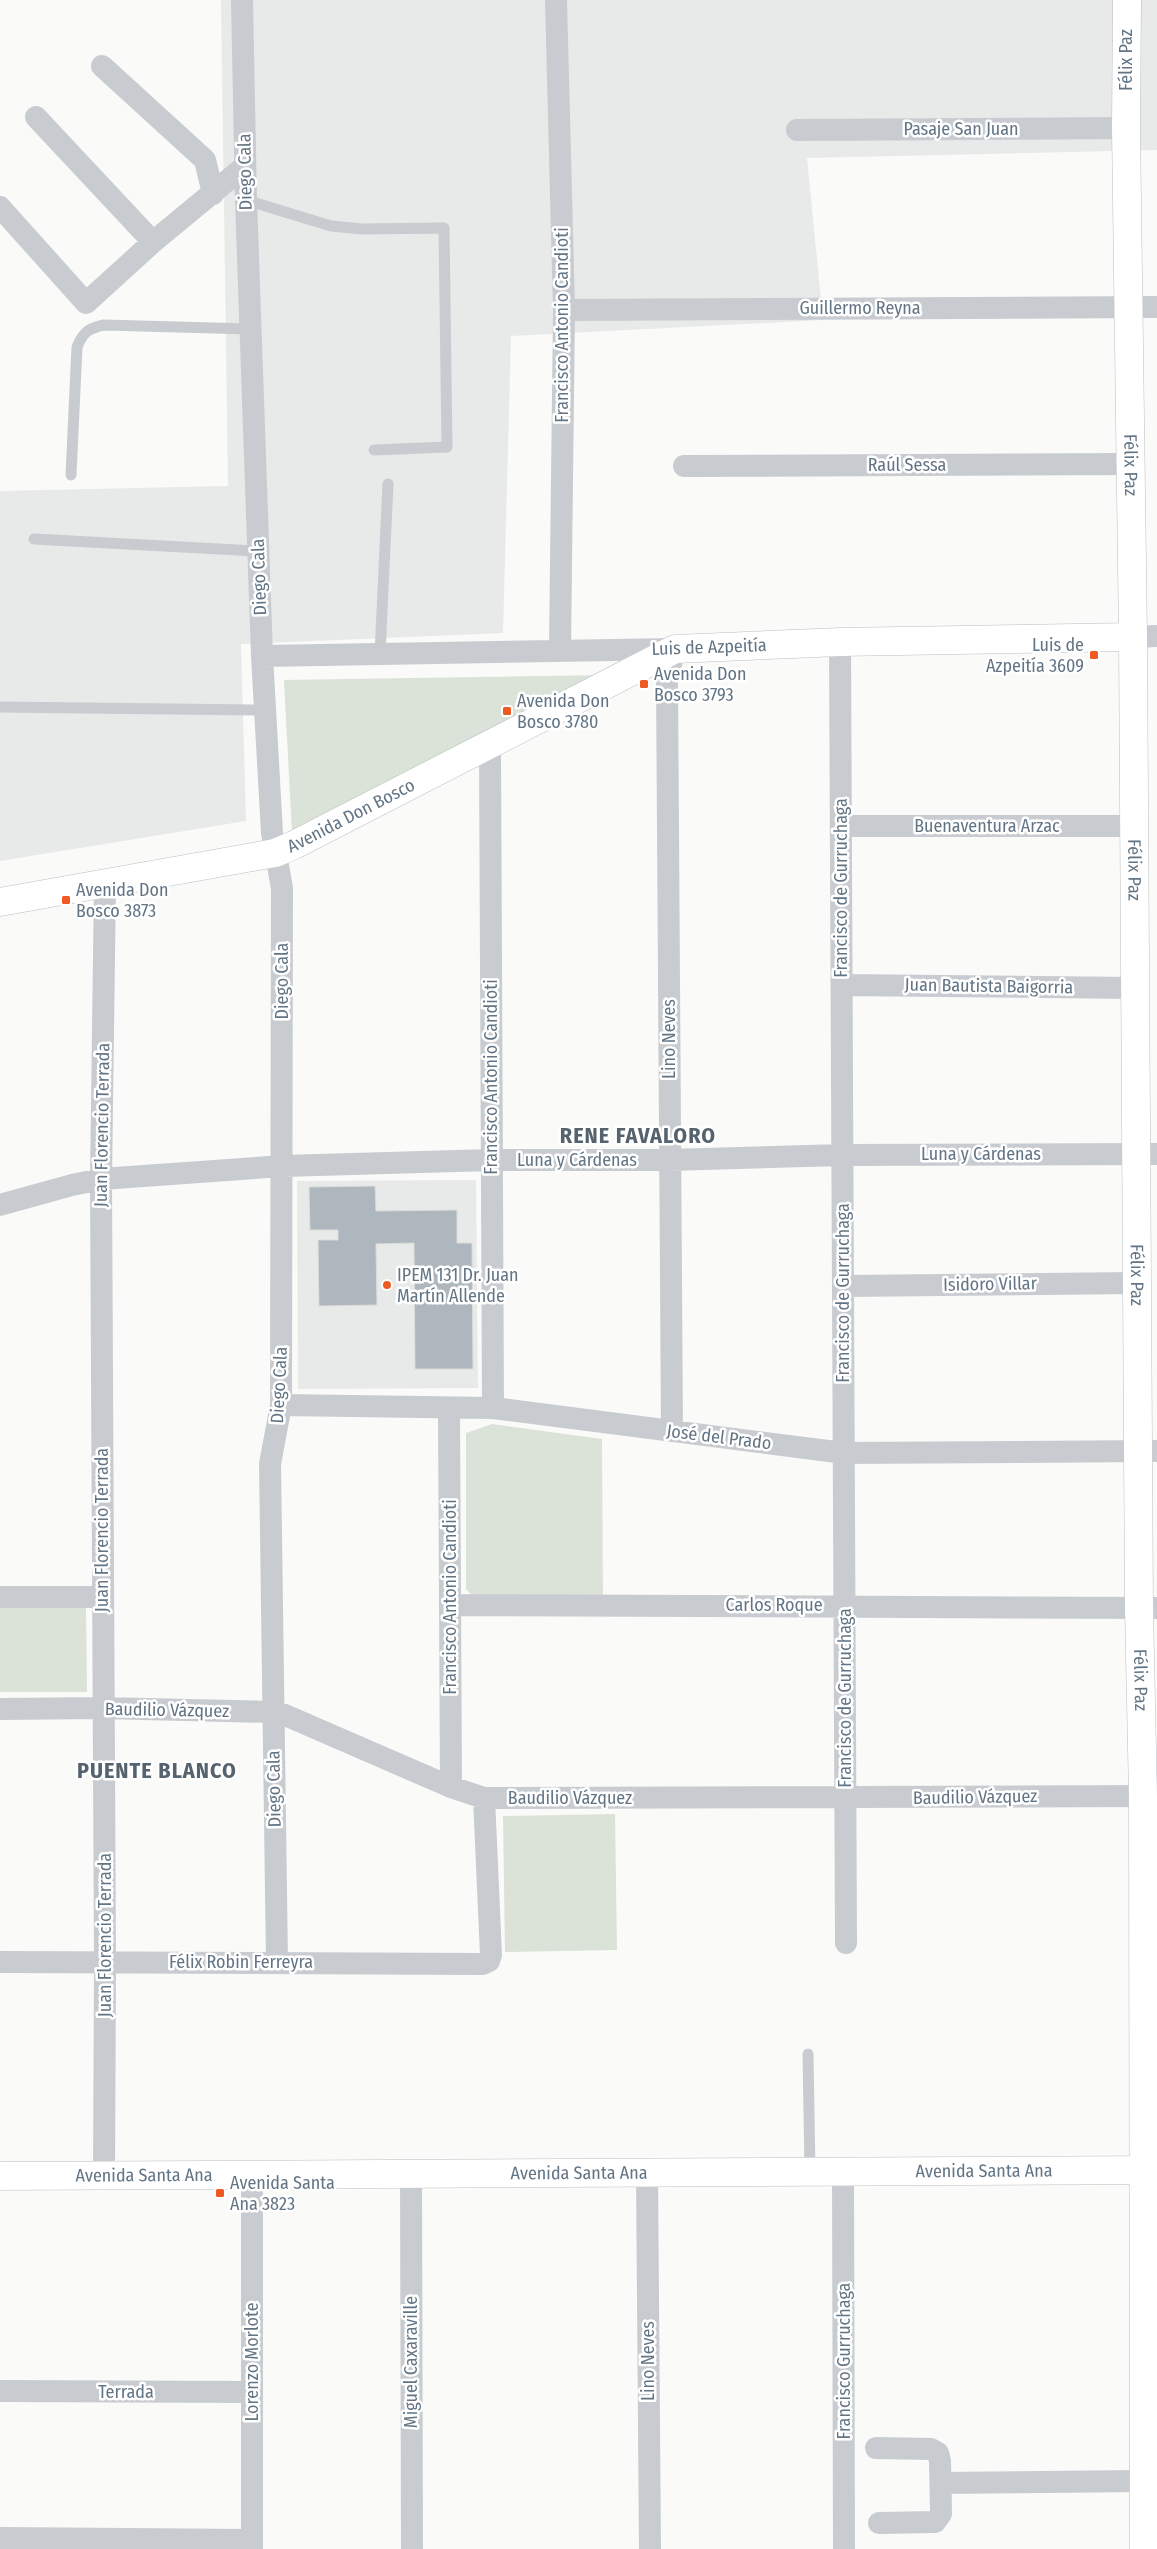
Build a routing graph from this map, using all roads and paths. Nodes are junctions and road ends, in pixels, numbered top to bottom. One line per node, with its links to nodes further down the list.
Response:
1 (242, 0): 8 (street, Diego Cala)
2 (556, 0): 15 (street, Francisco Antonio Candioti)
3 (1127, 0): 6 (main road, Félix Paz)
4 (102, 66): 9 (street)
5 (36, 117): 12 (street)
6 (1126, 128): 7 (street, Pasaje San Juan); 13 (main road, Félix Paz)
7 (797, 130)
8 (245, 166): 9 (street); 10 (street, Diego Cala)
9 (213, 194): 12 (street)
10 (246, 200): 16 (street, Diego Cala); 17 (lane)
11 (0, 207): 12 (street)
12 (153, 242)
13 (1128, 306): 14 (street, Guillermo Reyna); 15 (street, Guillermo Reyna); 18 (main road, Félix Paz)
14 (1157, 307)
15 (564, 310): 27 (street, Francisco Antonio Candioti)
16 (250, 329): 20 (lane); 23 (street, Diego Cala)
17 (374, 450)
18 (1130, 464): 19 (street, Raúl Sessa); 24 (main road, Félix Paz)
19 (684, 466)
20 (71, 475)
21 (388, 484): 28 (lane)
22 (34, 539): 23 (lane)
23 (258, 551): 29 (street, Diego Cala)
24 (1145, 636): 25 (main road, Luis de Azpeitía); 34 (main road, Félix Paz)
25 (840, 642): 26 (main road, Luis de Azpeitía); 33 (street, Francisco de Gurruchaga)
26 (675, 649): 27 (street, Luis de Azpeitía); 32 (main road, Avenida Don Bosco); 43 (street, Lino Neves)
27 (560, 651): 28 (street, Luis de Azpeitía)
28 (380, 654): 29 (street, Luis de Azpeitía)
29 (262, 656): 31 (street, Diego Cala)
30 (0, 707): 31 (lane)
31 (265, 710): 35 (street, Diego Cala)
32 (490, 746): 35 (main road, Avenida Don Bosco); 42 (street, Francisco Antonio Candioti)
33 (841, 826): 34 (street, Buenaventura Arzac); 38 (street, Francisco de Gurruchaga)
34 (1134, 826): 39 (main road, Félix Paz)
35 (274, 853): 36 (main road, Avenida Don Bosco); 44 (street, Diego Cala)
36 (105, 883): 37 (main road, Avenida Don Bosco); 45 (street, Juan Florencio Terrada)
37 (0, 902)
38 (842, 985): 39 (street, Juan Bautista Baigorria); 41 (street, Francisco de Gurruchaga)
39 (1136, 988): 40 (main road, Félix Paz)
40 (1147, 1154): 41 (street, Luna y Cárdenas); 47 (main road, Félix Paz)
41 (842, 1155): 43 (street, Luna y Cárdenas); 48 (street, Francisco de Gurruchaga)
42 (491, 1160): 43 (street, Luna y Cárdenas); 44 (street, Luna y Cárdenas); 51 (street, Francisco Antonio Candioti)
43 (669, 1160): 52 (street, Lino Neves)
44 (283, 1166): 45 (street, Luna y Cárdenas); 49 (street, Diego Cala)
45 (101, 1179): 46 (street, Luna y Cárdenas); 55 (street, Juan Florencio Terrada)
46 (0, 1205)
47 (1138, 1283): 48 (street, Isidoro Villar); 53 (main road, Félix Paz)
48 (843, 1286): 54 (street, Francisco de Gurruchaga)
49 (281, 1405): 50 (street, José del Prado); 62 (street, Diego Cala)
50 (448, 1408): 51 (street, José del Prado); 57 (street, Francisco Antonio Candioti)
51 (493, 1408): 52 (street, José del Prado)
52 (672, 1431): 54 (street, José del Prado)
53 (1148, 1451): 54 (street, José del Prado); 59 (main road, Félix Paz)
54 (844, 1453): 58 (street, Francisco de Gurruchaga)
55 (102, 1597): 56 (street); 60 (street, Juan Florencio Terrada)
56 (0, 1598)
57 (450, 1605): 58 (street, Carlos Roque); 63 (street, Francisco Antonio Candioti)
58 (845, 1605): 59 (street, Carlos Roque); 66 (street, Francisco de Gurruchaga)
59 (1148, 1608): 64 (main road, Félix Paz)
60 (102, 1708): 61 (street, Baudilio Vázquez); 62 (street, Baudilio Vázquez); 70 (street, Juan Florencio Terrada)
61 (0, 1709)
62 (272, 1712): 63 (street, Baudilio Vázquez); 68 (street, Diego Cala)
63 (452, 1787): 65 (street, Baudilio Vázquez)
64 (1150, 1796): 66 (street, Baudilio Vázquez); 71 (main road, Félix Paz)
65 (484, 1798): 66 (street, Baudilio Vázquez); 68 (street, Félix Robin Ferreyra)
66 (846, 1798): 67 (street, Francisco de Gurruchaga)
67 (846, 1943)
68 (277, 1961): 70 (street, Félix Robin Ferreyra)
69 (0, 1962): 70 (street, Félix Robin Ferreyra)
70 (105, 1962): 80 (street, Juan Florencio Terrada)
71 (1150, 1977): 73 (main road, Félix Paz)
72 (808, 2054): 74 (lane)
73 (1150, 2170): 75 (main road, Avenida Santa Ana); 81 (main road, Félix Paz)
74 (810, 2172): 75 (main road, Avenida Santa Ana); 76 (main road, Avenida Santa Ana)
75 (843, 2172): 92 (street, Francisco Gurruchaga)
76 (647, 2173): 77 (main road, Avenida Santa Ana); 91 (street, Lino Neves)
77 (411, 2174): 78 (main road, Avenida Santa Ana); 90 (street, Miguel Caxaraville)
78 (252, 2175): 80 (main road, Avenida Santa Ana); 83 (street, Lorenzo Morlote)
79 (0, 2176): 80 (main road, Avenida Santa Ana)
80 (104, 2176)
81 (1151, 2327): 85 (main road, Félix Paz)
82 (0, 2391): 83 (street, Terrada)
83 (252, 2392): 89 (street, Lorenzo Morlote)
84 (876, 2448): 86 (street)
85 (1144, 2482): 86 (street); 93 (main road, Félix Paz)
86 (940, 2483): 87 (street)
87 (879, 2523)
88 (0, 2538): 89 (street)
89 (252, 2544)
90 (412, 2549)
91 (650, 2549)
92 (844, 2549)
93 (1144, 2549)

